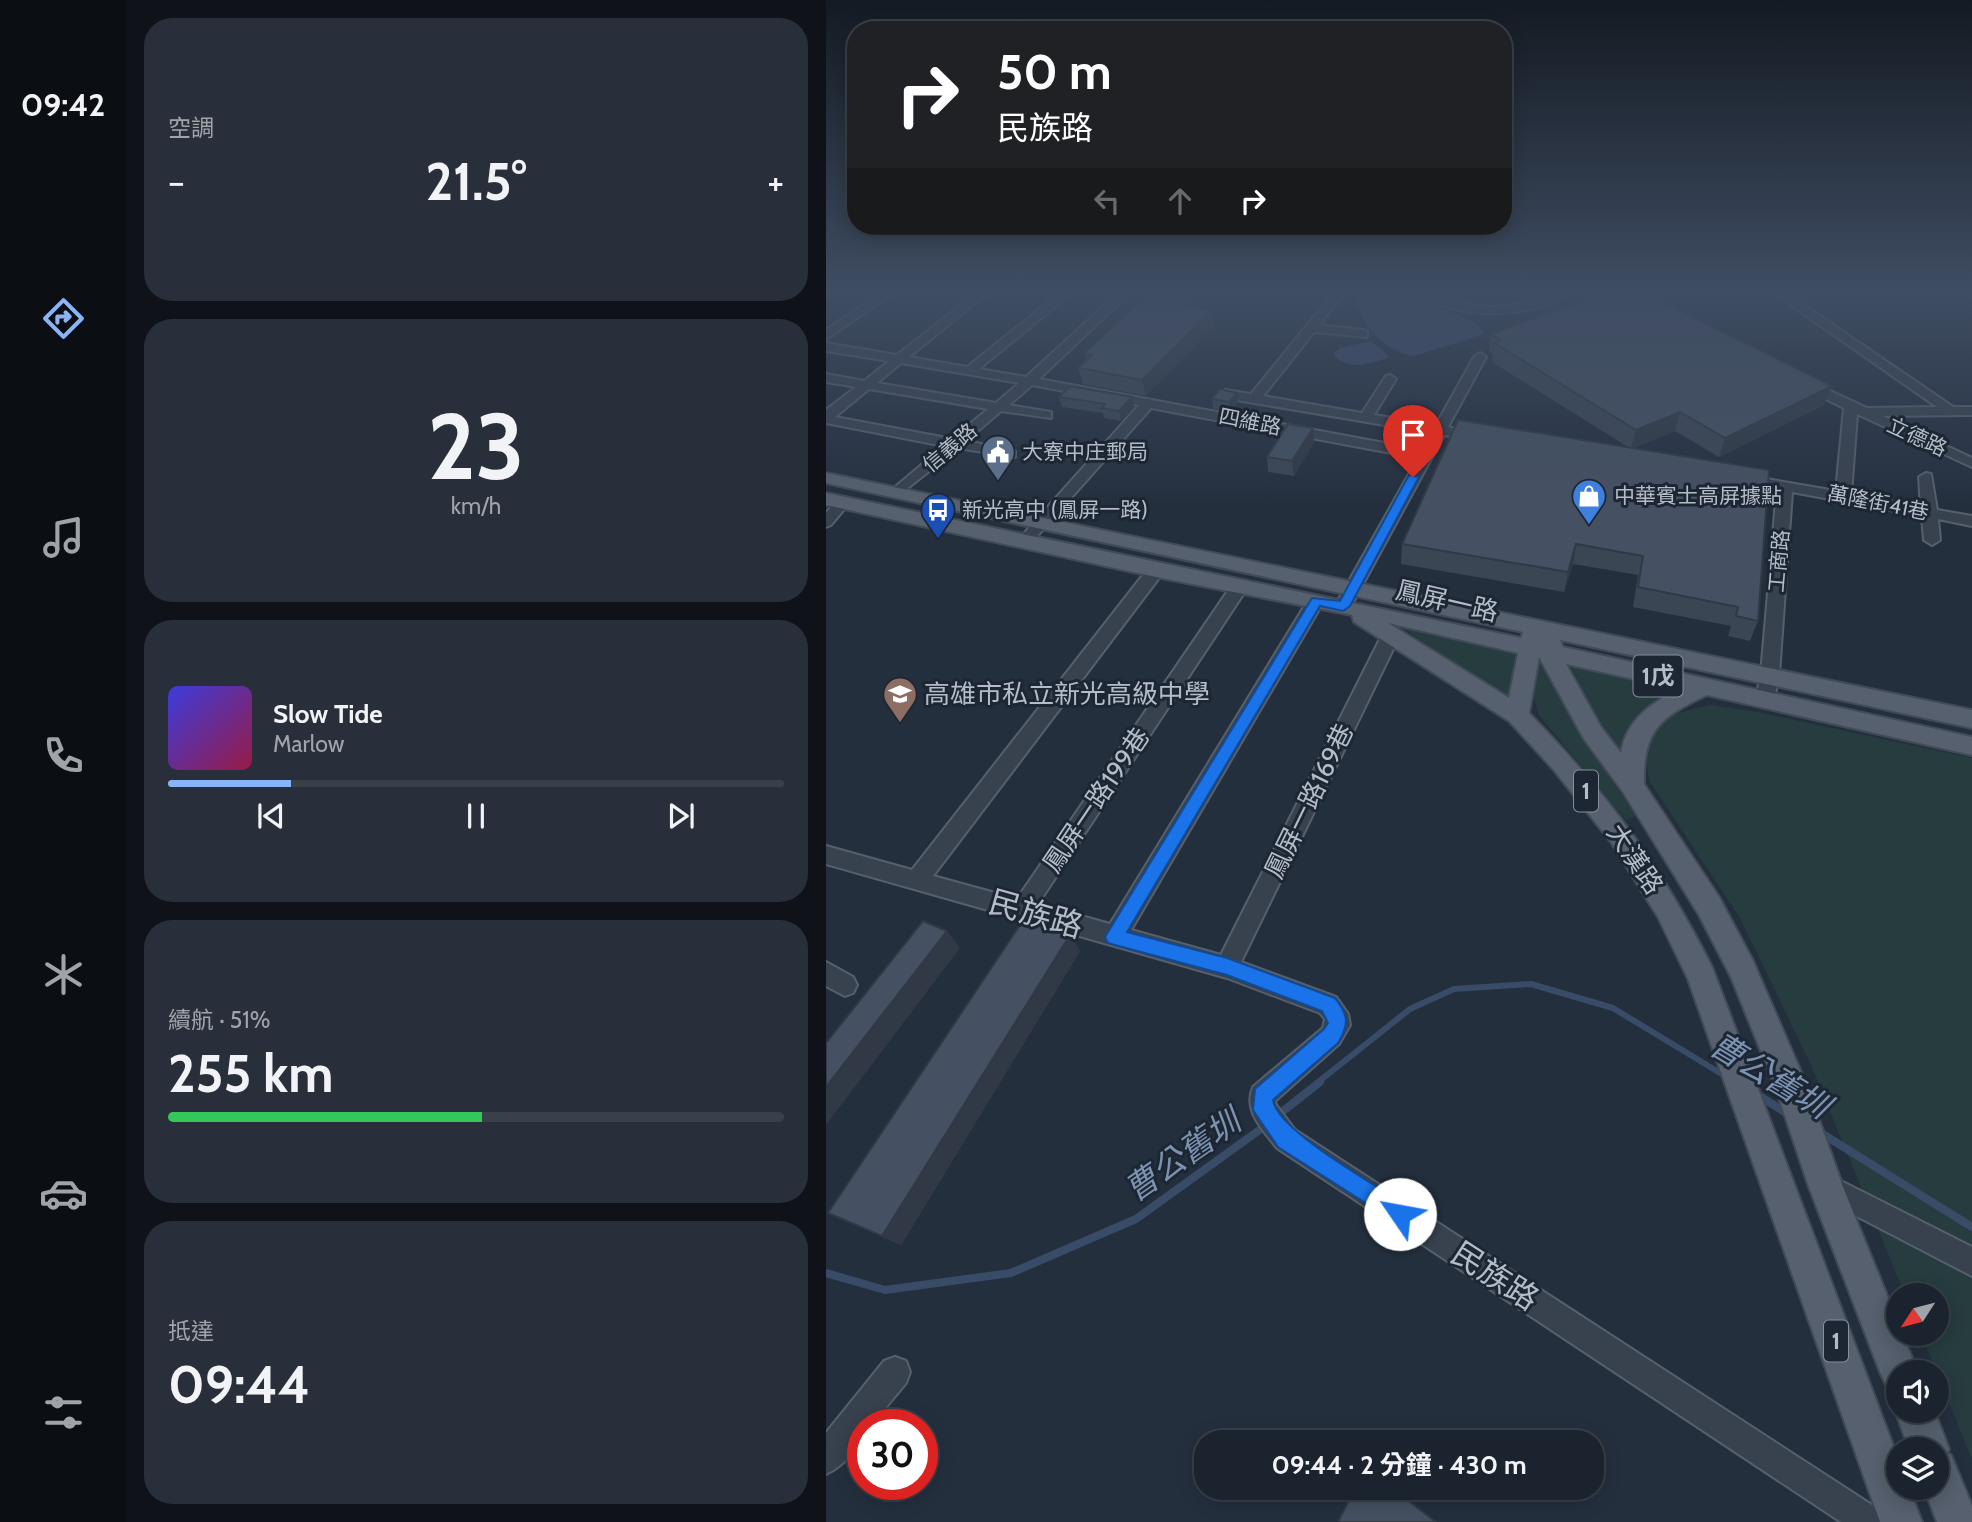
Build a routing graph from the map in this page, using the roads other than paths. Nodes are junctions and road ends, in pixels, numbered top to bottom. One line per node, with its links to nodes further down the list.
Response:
1 (895, 363): 13 (street)
2 (918, 363): 8 (street, 四維路)
3 (979, 363): 8 (street)
4 (1048, 363): 12 (street, 信義路)
5 (1283, 363): 15 (street)
6 (1477, 363): 24 (street)
7 (1881, 363): 19 (street)
8 (969, 371): 12 (street, 四維路)
9 (1791, 377): 18 (street, 立德路)
10 (826, 378): 13 (street)
11 (1390, 379): 23 (street)
12 (1028, 381): 16 (street, 四維路); 17 (street, 信義路)
13 (867, 385): 17 (street); 22 (street)
14 (1225, 394): 15 (street)
15 (1254, 399): 23 (street)
16 (1148, 403): 28 (street, 四維路); 40 (street)
17 (997, 408): 21 (street); 26 (street, 信義路)
18 (1857, 409): 19 (street); 29 (street, 立德路); 35 (street)
19 (1948, 409): 20 (street)
20 (1972, 411)
21 (1046, 415)
22 (826, 418): 26 (street)
23 (1364, 418): 24 (street)
24 (1440, 430): 25 (street); 28 (street)
25 (1495, 439)
26 (955, 444): 27 (street); 34 (street, 信義路)
27 (1010, 454)
28 (1425, 455): 45 (street)
29 (1972, 463)
30 (1730, 477): 33 (street)
31 (1926, 477): 37 (street)
32 (826, 478): 34 (main road, 鳳屏一路 / 1)
33 (1785, 486): 35 (lane, 萬隆街41巷); 49 (street, 工商路)
34 (898, 491): 40 (main road, 鳳屏一路 / 1)
35 (1843, 496): 37 (lane, 萬隆街41巷)
36 (834, 501): 39 (street); 42 (main road, 鳳屏一路 / 1)
37 (1929, 513): 38 (lane, 萬隆街41巷); 41 (street)
38 (1972, 521)
39 (826, 522)
40 (1043, 522): 42 (street); 45 (main road, 鳳屏一路 / 1)
41 (1932, 540)
42 (1026, 541): 43 (main road, 鳳屏一路 / 1)
43 (1156, 570): 44 (main road, 鳳屏一路 / 1); 57 (street)
44 (1240, 586): 46 (main road, 鳳屏一路 / 1); 58 (street, 鳳屏一路199巷)
45 (1348, 597): 46 (main road, 鳳屏一路 / 1); 47 (main road, 大漢路 / 1); 48 (main road, 鳳屏一路 / 1戊)
46 (1316, 601): 59 (street)
47 (1391, 635): 52 (main road, 大漢路 / 1); 60 (street, 鳳屏一路169巷)
48 (1542, 640): 49 (main road, 鳳屏一路 / 1戊); 50 (main road, 鳳屏一路 / 1戊); 52 (main road); 55 (main road, 大漢路 / 1)
49 (1770, 674): 51 (street, 工商路); 53 (main road, 鳳屏一路 / 1戊)
50 (1707, 686): 51 (main road, 鳳屏一路 / 1戊); 55 (main road)
51 (1765, 699): 54 (main road, 鳳屏一路 / 1戊)
52 (1517, 715): 68 (main road, 大漢路 / 1)
53 (1972, 719)
54 (1972, 746)
55 (1632, 785): 61 (main road, 大漢路 / 1)
56 (826, 855): 57 (street, 民族路)
57 (918, 879): 58 (street, 民族路)
58 (1022, 910): 59 (street, 民族路)
59 (1115, 937): 60 (street, 民族路)
60 (1227, 967): 67 (street, 民族路)
61 (1826, 1187): 62 (street); 63 (main road, 1)
62 (1972, 1262)
63 (1894, 1360)
64 (895, 1372): 65 (street)
65 (826, 1458)
66 (1949, 1499): 69 (main road)
67 (1870, 1522)
68 (1901, 1522)
69 (1958, 1522)

